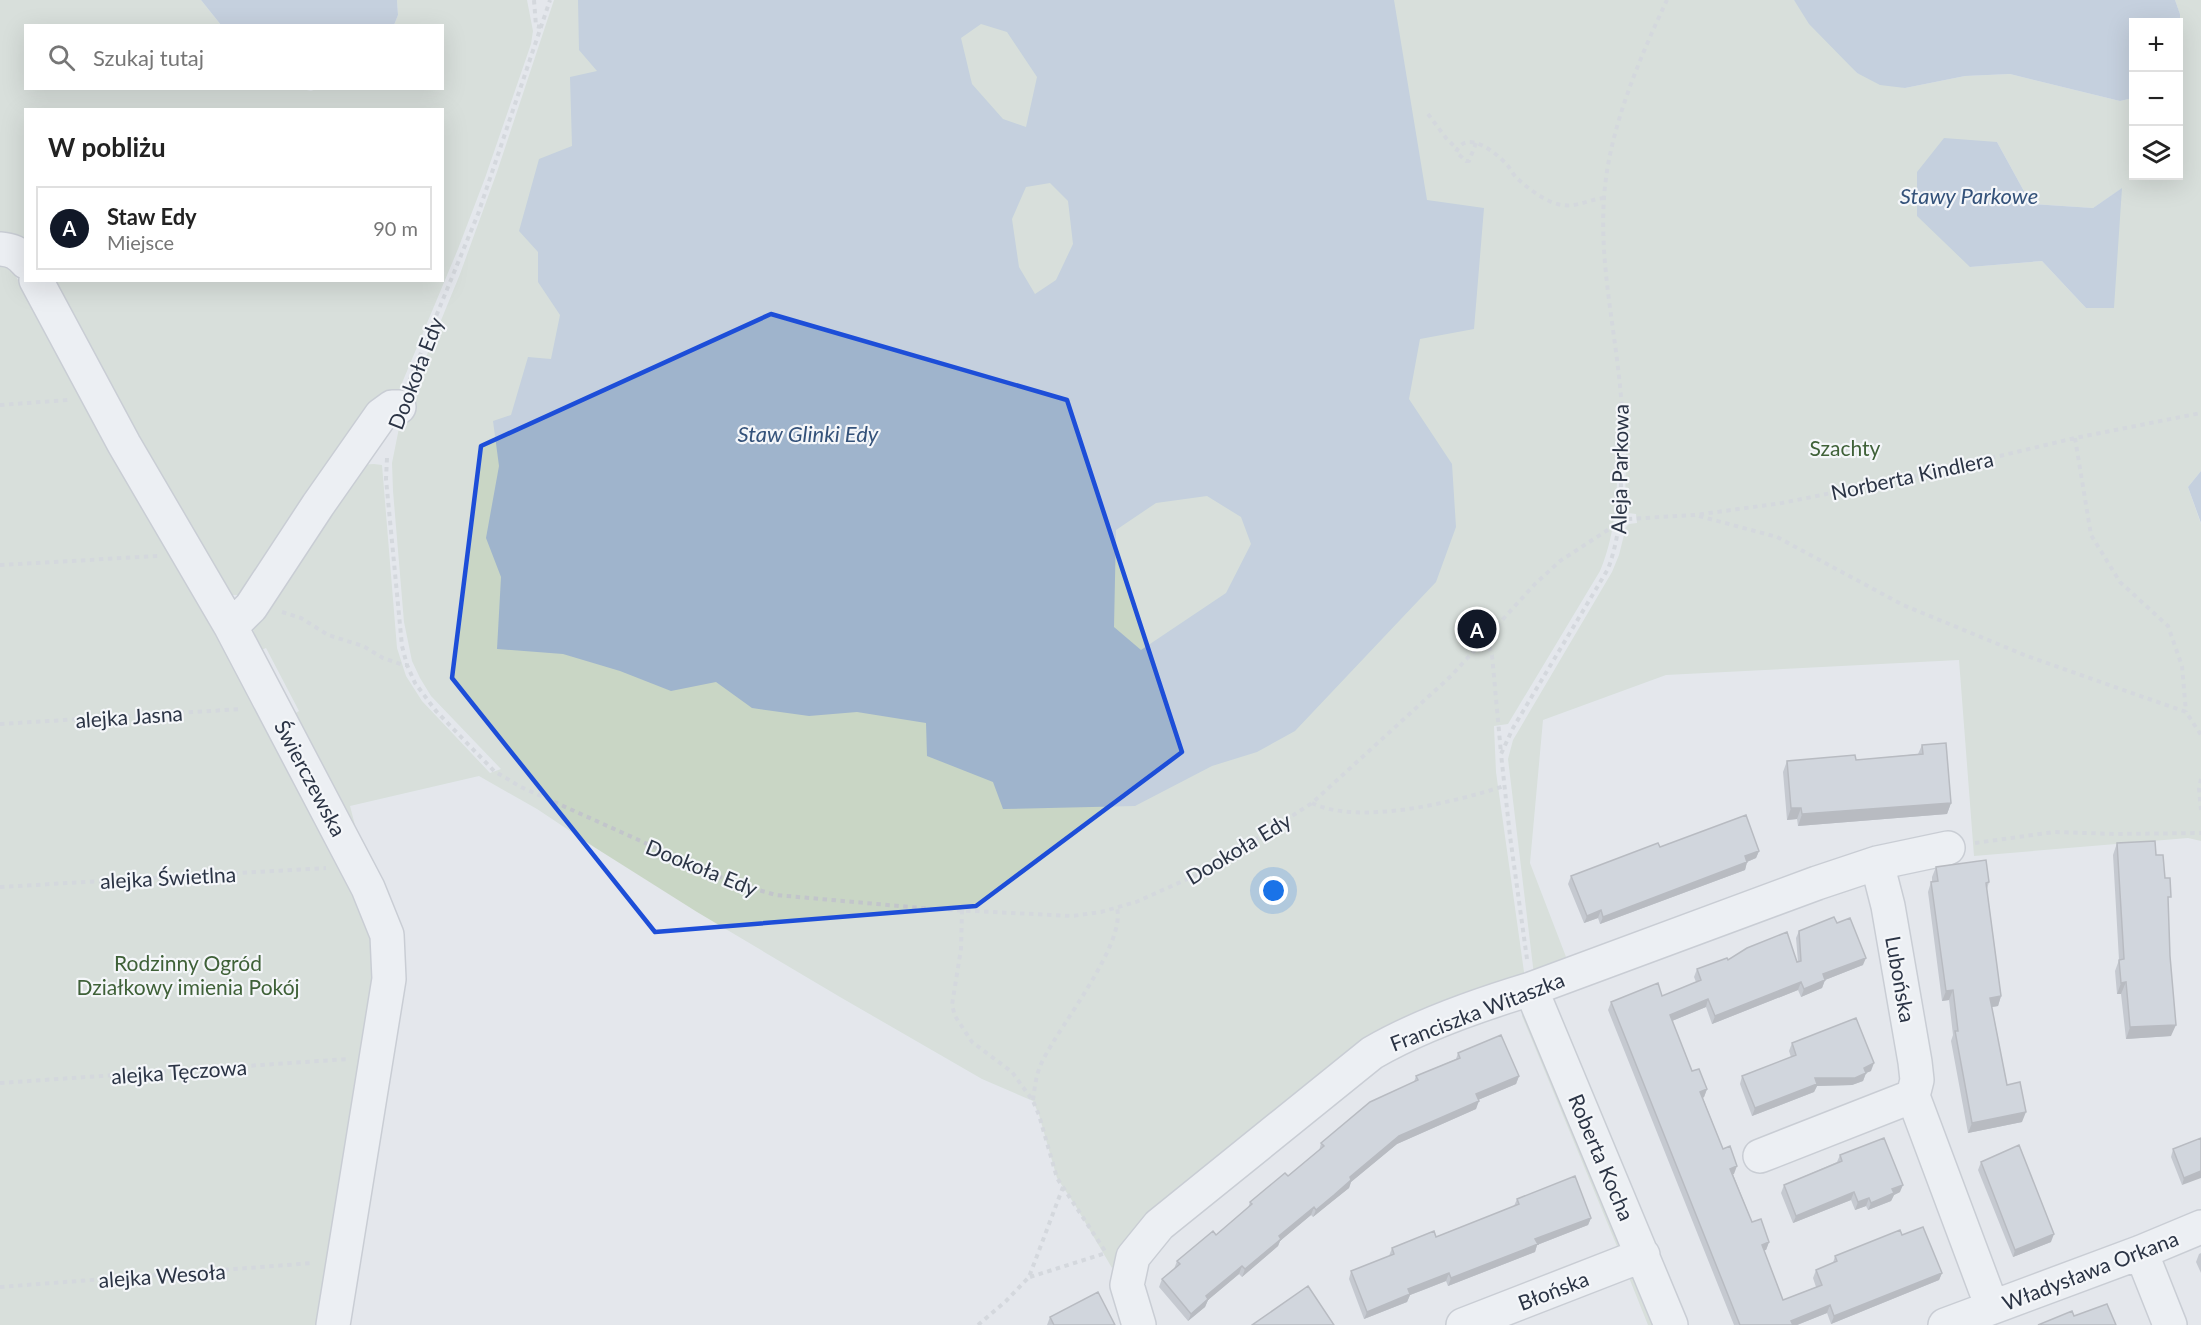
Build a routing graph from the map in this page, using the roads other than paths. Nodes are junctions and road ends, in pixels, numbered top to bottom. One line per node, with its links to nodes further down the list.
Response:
1 (0, 249): 2 (street)
2 (24, 259)
3 (37, 282): 5 (street, Świerczewska)
4 (399, 407): 5 (street)
5 (241, 617): 15 (street, Świerczewska)
6 (1948, 848): 7 (street, Franciszka Witaszka)
7 (1877, 863): 8 (street, Franciszka Witaszka); 9 (street, Lubońska)
8 (1531, 989): 13 (street, Roberta Kocha); 16 (street, Franciszka Witaszka)
9 (1913, 1096): 10 (street); 14 (street, Lubońska)
10 (1760, 1156)
11 (2201, 1227): 12 (street, Władysława Orkana)
12 (2141, 1252): 14 (street, Władysława Orkana); 20 (street)
13 (1644, 1255): 17 (street, Błońska); 18 (street, Roberta Kocha)
14 (1992, 1307): 19 (street, Władysława Orkana)
15 (333, 1325)
16 (1139, 1325)
17 (1463, 1325)
18 (1671, 1325)
19 (1945, 1325)
20 (2170, 1325)

